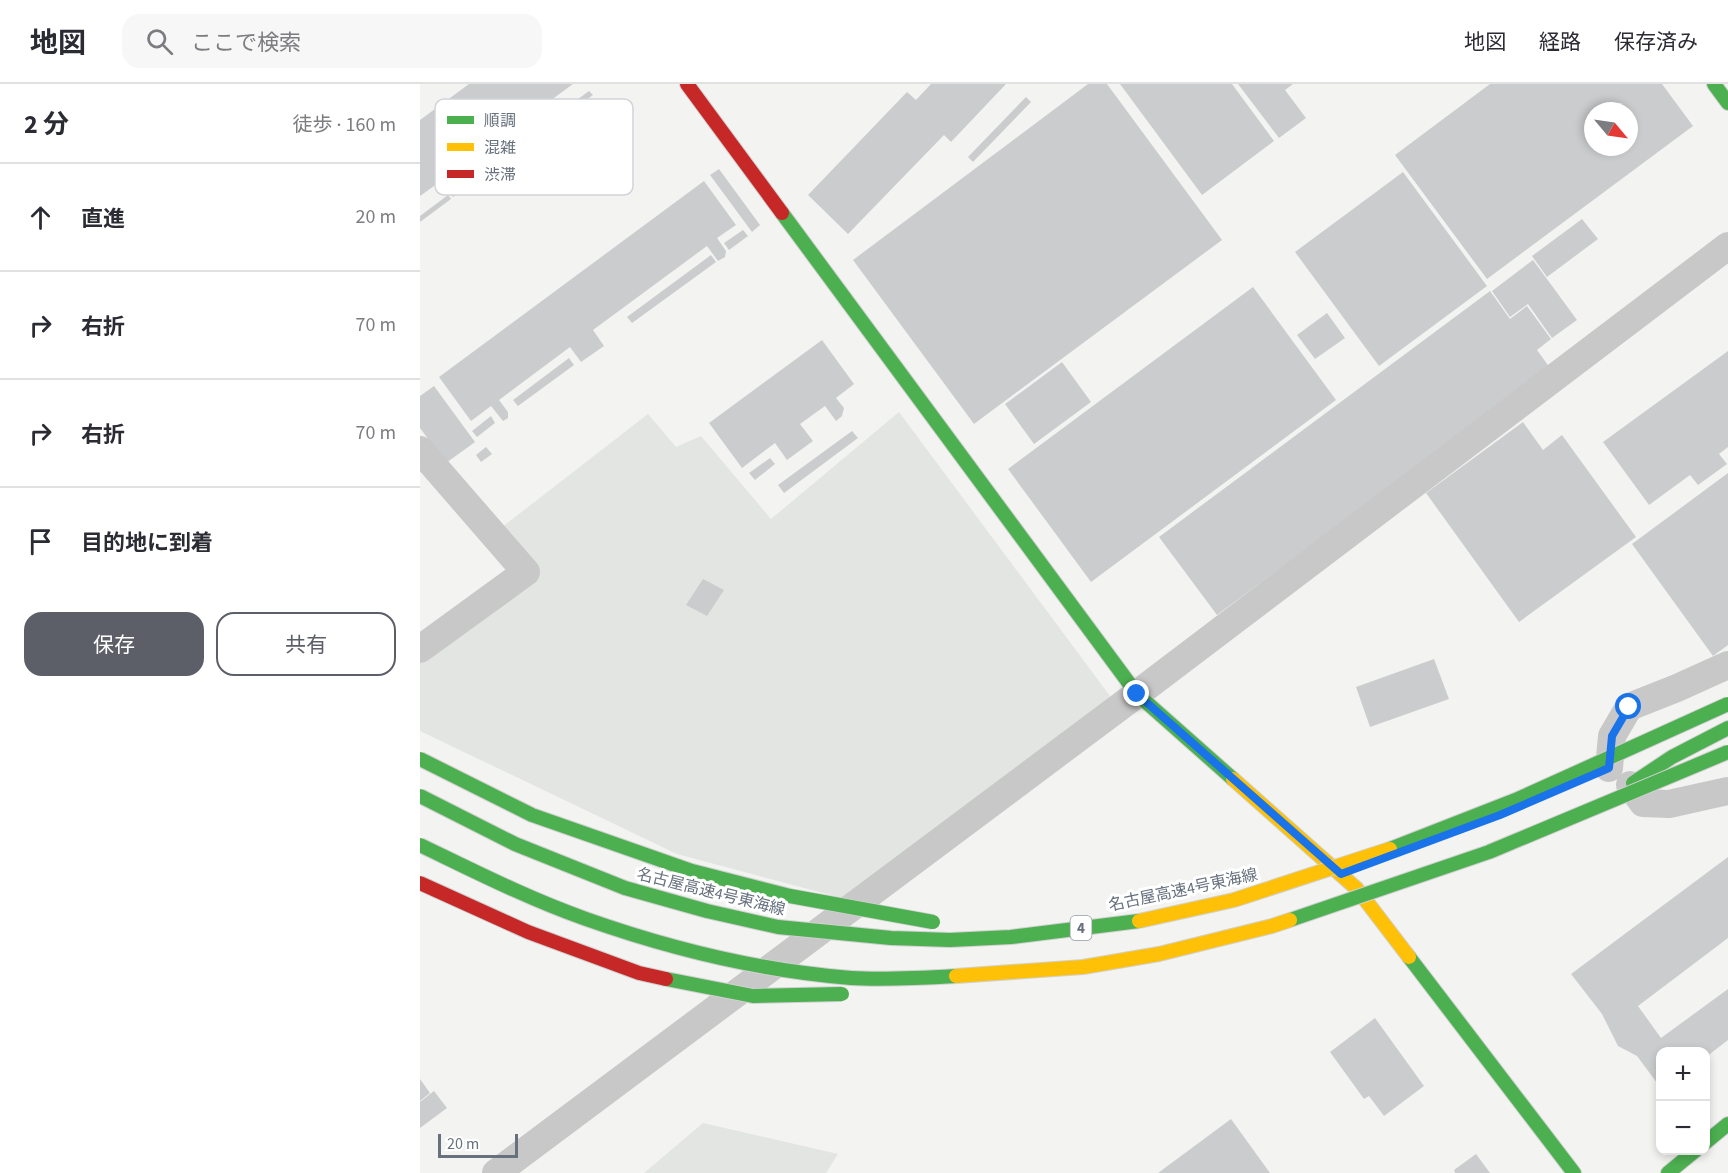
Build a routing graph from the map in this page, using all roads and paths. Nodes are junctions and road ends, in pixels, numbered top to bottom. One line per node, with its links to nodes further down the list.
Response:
1 (687, 84): 8 (main road)
2 (1714, 84): 3 (main road)
3 (1728, 103)
4 (1728, 246): 8 (street)
5 (420, 450): 6 (street)
6 (420, 649)
7 (1728, 665): 14 (street)
8 (1137, 694): 18 (main road); 26 (street)
9 (1728, 704): 16 (main road, 名古屋高速4号東海線 / 4, bridge)
10 (1728, 728): 12 (main road)
11 (1728, 752): 17 (main road, bridge)
12 (1672, 757): 14 (main road); 14 (main road)
13 (420, 759): 21 (main road, bridge)
14 (1627, 770): 15 (street); 18 (main road); 20 (main road)
15 (1728, 791)
16 (420, 796)
17 (420, 845)
18 (1341, 874): 20 (main road)
19 (420, 883): 22 (main road, bridge)
20 (1357, 888): 27 (main road)
21 (1142, 929)
22 (1145, 945)
23 (1728, 1124): 24 (main road)
24 (1710, 1139)
25 (1689, 1155): 28 (main road)
26 (496, 1173)
27 (1574, 1173)
28 (1668, 1173)

